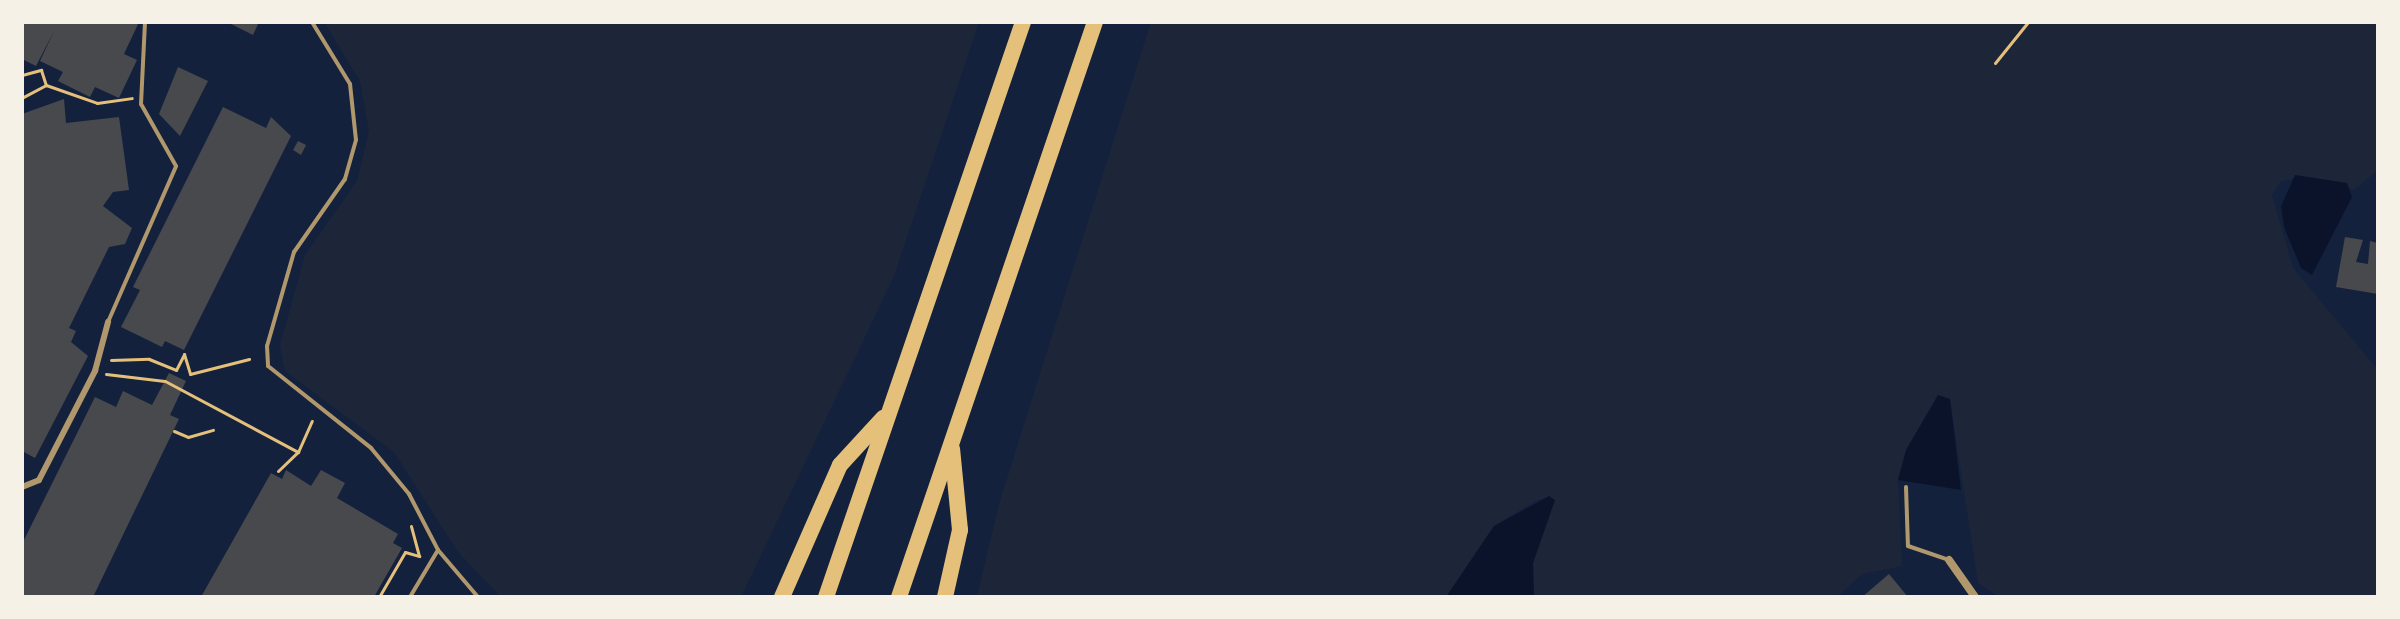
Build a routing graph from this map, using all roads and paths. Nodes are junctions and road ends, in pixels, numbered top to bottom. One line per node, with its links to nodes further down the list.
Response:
1 (145, 22): 11 (lane)
2 (312, 22): 25 (lane)
3 (1023, 22): 15 (highway)
4 (1095, 22): 19 (highway)
5 (2028, 22): 6 (path)
6 (1995, 63)
7 (22, 75): 8 (path)
8 (46, 85): 9 (path); 10 (path)
9 (22, 98)
10 (124, 101)
11 (108, 322): 12 (street)
12 (98, 356): 13 (path); 14 (street)
13 (249, 359)
14 (95, 371): 20 (path); 22 (street)
15 (887, 414): 30 (highway); 31 (highway)
16 (312, 421): 20 (path)
17 (213, 430): 18 (path)
18 (174, 431)
19 (951, 441): 32 (highway); 33 (highway)
20 (298, 452): 21 (path)
21 (278, 471)
22 (22, 487)
23 (1906, 487): 26 (lane)
24 (411, 526): 27 (path)
25 (438, 550): 28 (lane); 29 (lane)
26 (1949, 560): 34 (street)
27 (379, 597)
28 (410, 597)
29 (478, 597)
30 (782, 597)
31 (826, 597)
32 (899, 597)
33 (945, 597)
34 (1975, 597)

